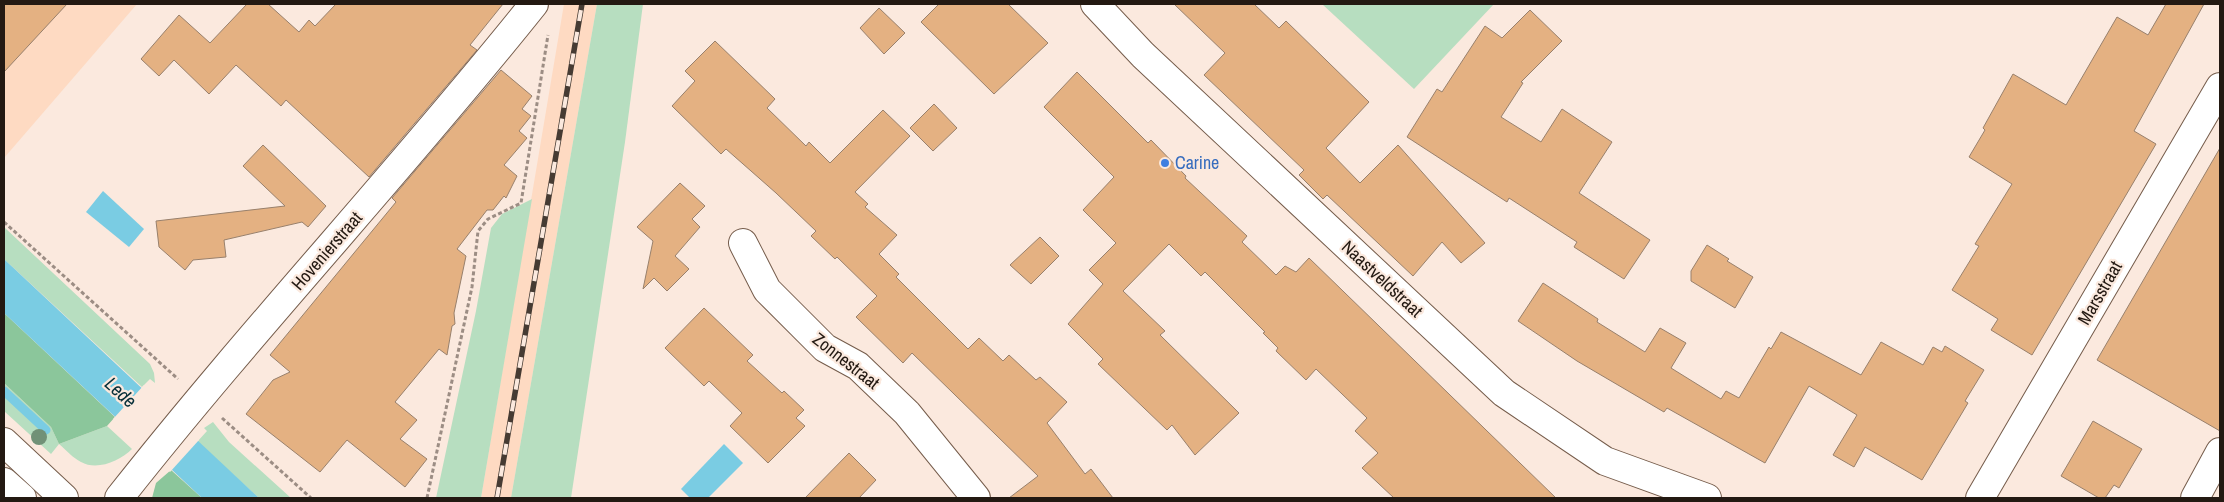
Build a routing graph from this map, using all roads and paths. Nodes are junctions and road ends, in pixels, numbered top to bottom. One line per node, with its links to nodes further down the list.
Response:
1 (534, 4): 7 (street, Hovenierstraat)
2 (1095, 4): 17 (street, Naastveldstraat)
3 (550, 26): 15 (path)
4 (2220, 87): 18 (street, Marsstraat)
5 (4, 222): 7 (path)
6 (742, 243): 16 (street, Zonnestraat)
7 (195, 406): 13 (street, Hovenierstraat); 14 (path)
8 (4, 442): 12 (street)
9 (2220, 452): 19 (street)
10 (4, 482): 11 (street)
11 (22, 498)
12 (64, 498)
13 (119, 498)
14 (311, 498)
15 (428, 498)
16 (976, 498)
17 (1708, 498)
18 (1980, 498)
19 (2195, 498)

